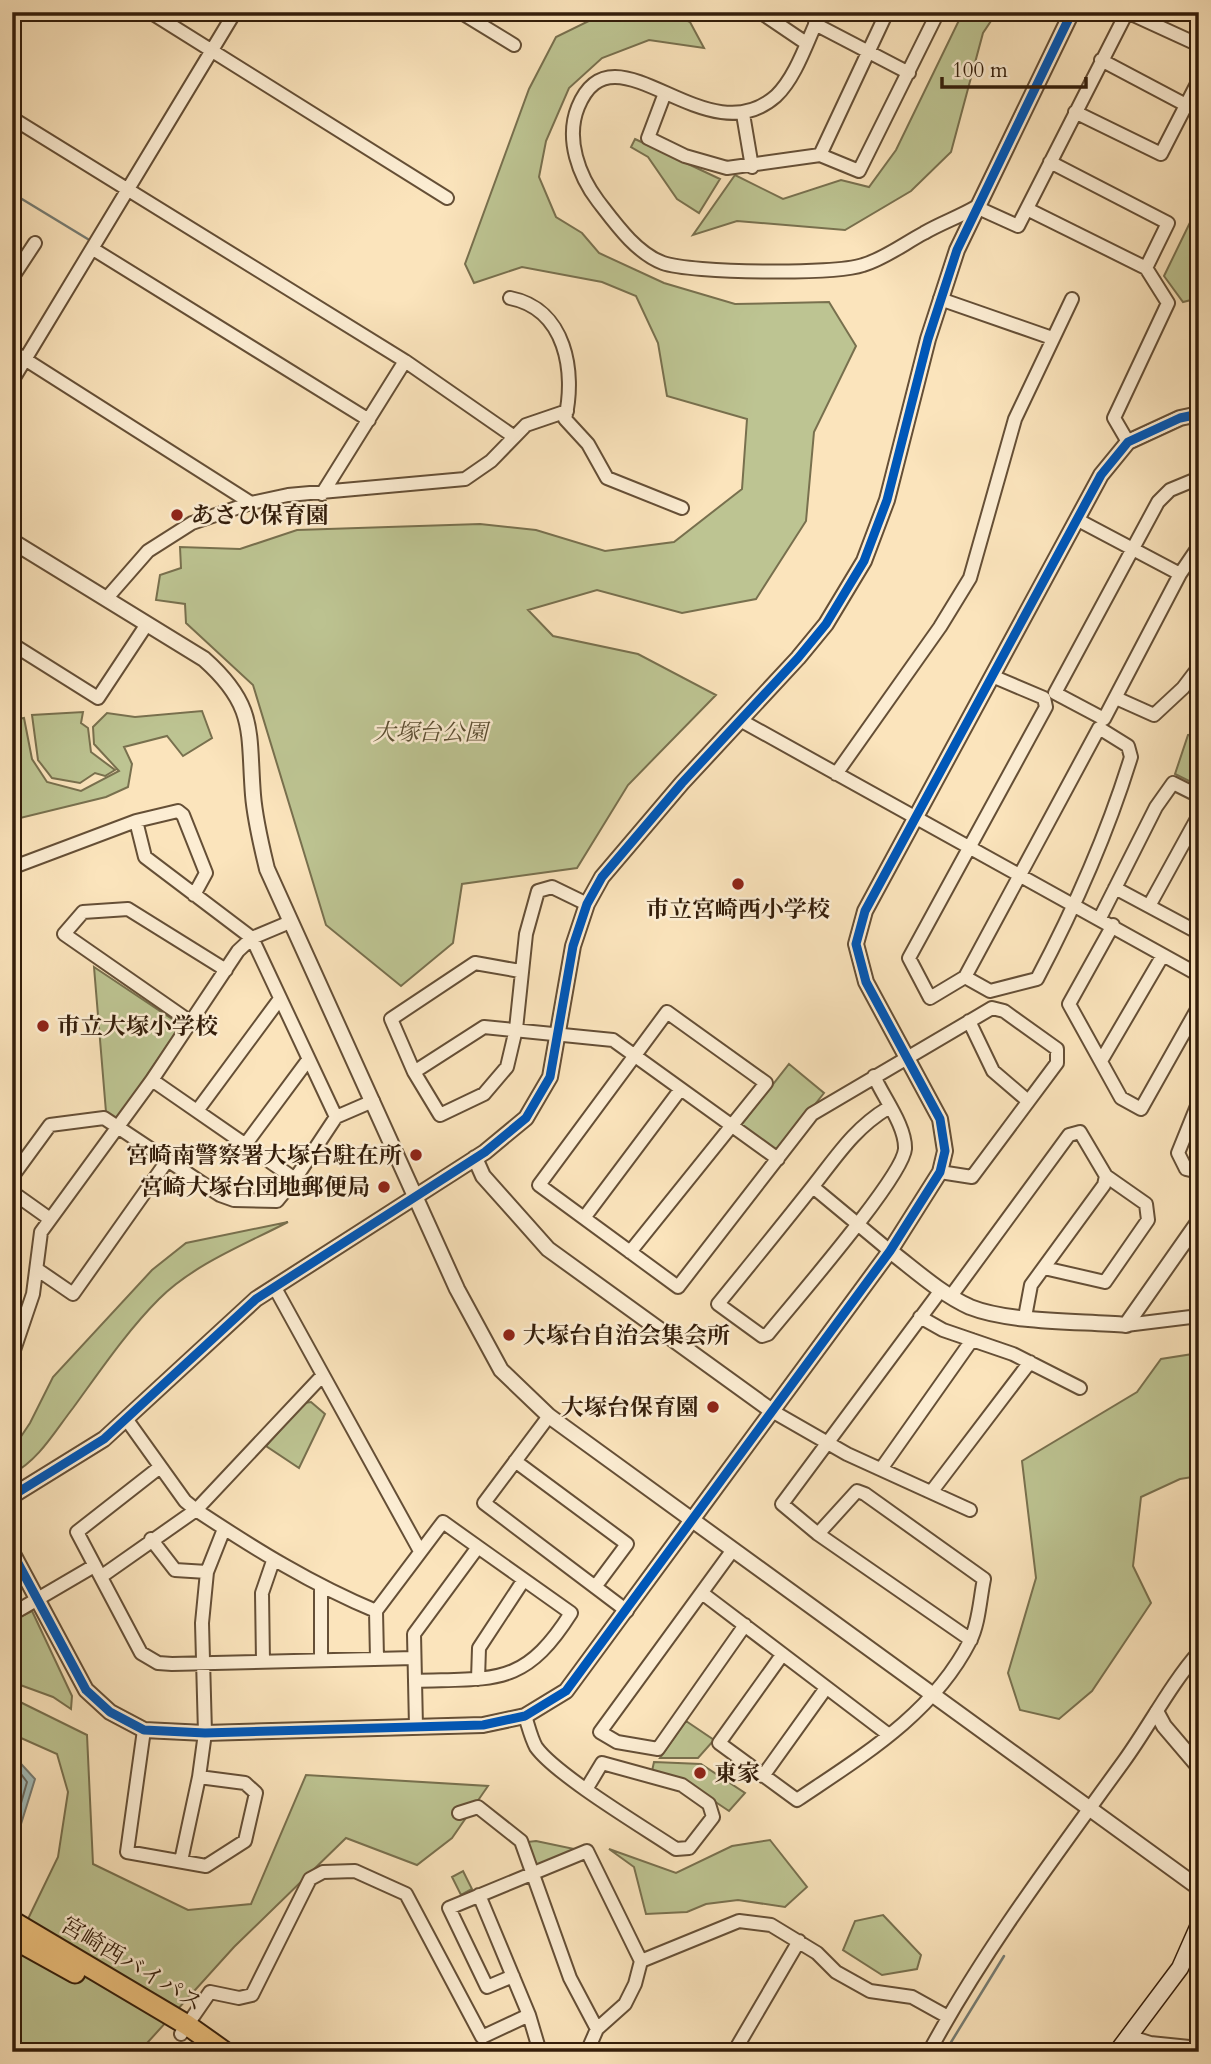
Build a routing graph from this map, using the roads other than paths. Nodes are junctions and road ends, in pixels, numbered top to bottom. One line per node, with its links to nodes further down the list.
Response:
1 (150, 12): 14 (street)
2 (235, 12): 14 (street)
3 (460, 12): 12 (street)
4 (760, 12): 10 (street)
5 (821, 12): 9 (street)
6 (887, 12): 13 (street)
7 (938, 12): 16 (street)
8 (1072, 12): 28 (street)
9 (815, 24): 10 (street); 13 (street)
10 (806, 43): 21 (street)
11 (1199, 45): 15 (street)
12 (514, 46)
13 (869, 51): 16 (street); 23 (street)
14 (212, 52): 26 (street); 27 (street)
15 (1101, 61): 19 (street); 20 (street)
16 (909, 72): 23 (street)
17 (1199, 80): 19 (street)
18 (664, 93): 21 (street); 25 (street); 28 (street)
19 (1186, 105): 20 (street)
20 (1075, 112): 24 (street)
21 (743, 114): 25 (street)
22 (12, 118): 26 (street)
23 (820, 155): 25 (street)
24 (1050, 162): 29 (street); 32 (street)
25 (752, 167)
26 (129, 190): 31 (street); 40 (street)
27 (447, 198)
28 (976, 207): 29 (street); 35 (street)
29 (1027, 209): 32 (street)
30 (35, 243): 33 (street)
31 (93, 249): 39 (street); 44 (street)
32 (1146, 268): 46 (street)
33 (12, 278)
34 (510, 298): 42 (street)
35 (940, 299): 37 (street); 62 (street)
36 (1072, 299): 37 (street)
37 (1052, 338): 63 (street)
38 (12, 351): 39 (street)
39 (26, 358): 41 (street); 49 (street)
40 (405, 361): 44 (street); 45 (street)
41 (12, 381)
42 (567, 411): 45 (street); 50 (street)
43 (1199, 414): 46 (street)
44 (369, 420): 48 (street)
45 (513, 436): 48 (street)
46 (1128, 442): 51 (street)
47 (1199, 478): 54 (street)
48 (322, 494): 49 (street)
49 (251, 503): 56 (street)
50 (682, 508)
51 (1078, 520): 54 (street); 60 (street)
52 (12, 541): 56 (street)
53 (1199, 546): 55 (street)
54 (1133, 547): 55 (street); 61 (street)
55 (1180, 574): 61 (street)
56 (106, 599): 57 (street)
57 (147, 624): 58 (street); 77 (street)
58 (12, 644)
59 (1199, 667): 61 (street)
60 (992, 676): 66 (street); 68 (street)
61 (1116, 698)
62 (740, 720): 63 (street); 73 (street)
63 (836, 774): 66 (street)
64 (1199, 796): 71 (street)
65 (1199, 815): 75 (street)
66 (913, 819): 68 (street); 93 (street)
67 (136, 821): 69 (street); 72 (street); 72 (street)
68 (969, 847): 70 (street); 85 (street)
69 (19, 865)
70 (1020, 875): 74 (street); 74 (street); 85 (street)
71 (1115, 888): 75 (street); 76 (street)
72 (194, 895): 80 (street)
73 (587, 904): 83 (street); 91 (street)
74 (1076, 905): 76 (street); 85 (street)
75 (1149, 906): 79 (street)
76 (1100, 918): 78 (street)
77 (290, 922): 80 (street); 100 (street)
78 (1113, 925): 81 (street); 95 (street)
79 (1199, 933)
80 (252, 938): 82 (street); 86 (street)
81 (1163, 955): 84 (street); 95 (street)
82 (226, 970): 89 (street); 89 (street)
83 (520, 971): 90 (street); 96 (street)
84 (1199, 975)
85 (965, 977)
86 (279, 1000): 94 (street); 104 (street)
87 (1199, 1006): 95 (street)
88 (970, 1021): 93 (street); 101 (street); 101 (street)
89 (192, 1023): 98 (street)
90 (516, 1030): 91 (street); 96 (street); 96 (street)
91 (559, 1032): 92 (street); 109 (street)
92 (633, 1053): 99 (street); 106 (street); 120 (street)
93 (907, 1056): 97 (street); 112 (street)
94 (308, 1060): 105 (street); 108 (street)
95 (1101, 1061)
96 (414, 1072)
97 (874, 1076): 103 (street); 110 (street)
98 (152, 1080): 104 (street); 107 (street)
99 (680, 1090): 106 (street); 120 (street)
100 (373, 1101): 105 (street); 119 (street)
101 (1028, 1101): 112 (street)
102 (1199, 1101): 113 (street)
103 (888, 1108): 117 (street); 123 (street)
104 (197, 1111): 108 (street)
105 (336, 1117): 116 (street)
106 (733, 1126): 110 (street); 125 (street)
107 (118, 1127): 111 (street); 115 (street); 121 (street)
108 (245, 1145): 116 (street)
109 (475, 1158): 119 (street); 139 (street)
110 (778, 1159): 125 (street)
111 (167, 1161): 116 (street); 127 (street)
112 (940, 1172): 124 (street)
113 (1199, 1172)
114 (1106, 1176): 126 (street); 126 (street); 129 (street)
115 (12, 1177)
116 (295, 1179)
117 (813, 1187): 123 (street); 123 (street)
118 (12, 1192): 121 (street)
119 (415, 1195): 128 (street); 140 (street)
120 (584, 1218): 125 (street)
121 (50, 1219): 127 (street)
122 (1199, 1221): 133 (street)
123 (858, 1222): 124 (street)
124 (890, 1251): 129 (street); 139 (street)
125 (630, 1252)
126 (1044, 1268): 132 (street)
127 (38, 1270): 135 (street)
128 (275, 1288): 137 (street); 141 (street)
129 (946, 1293): 131 (street); 132 (street)
130 (1199, 1316): 133 (street)
131 (920, 1317): 134 (street); 142 (street)
132 (1025, 1317): 133 (street)
133 (1126, 1325)
134 (972, 1340): 136 (street); 145 (street)
135 (12, 1356)
136 (1030, 1362): 138 (street); 146 (street)
137 (323, 1377): 148 (street); 155 (street)
138 (1080, 1388)
139 (772, 1411): 142 (street); 150 (street)
140 (549, 1416): 143 (street); 150 (street)
141 (127, 1420): 144 (street); 147 (street)
142 (827, 1443): 145 (street); 152 (street)
143 (515, 1461): 162 (street); 162 (street)
144 (160, 1467): 148 (street); 159 (street)
145 (881, 1469): 146 (street)
146 (932, 1492): 149 (street)
147 (12, 1496)
148 (196, 1510): 151 (street); 153 (street)
149 (970, 1510)
150 (693, 1520): 156 (street); 167 (street)
151 (225, 1529): 158 (street); 160 (street)
152 (818, 1534): 170 (street); 170 (street)
153 (151, 1539): 159 (street); 160 (street)
154 (478, 1547): 155 (street); 161 (street); 174 (street)
155 (420, 1551): 166 (street)
156 (732, 1551): 164 (street); 181 (street)
157 (12, 1552): 165 (street)
158 (273, 1561): 163 (street); 176 (street)
159 (98, 1571): 165 (street); 177 (street)
160 (207, 1572): 177 (street)
161 (523, 1581): 178 (street); 178 (street)
162 (595, 1587): 167 (street)
163 (321, 1588): 166 (street); 175 (street)
164 (702, 1593): 169 (street); 169 (street)
165 (38, 1601): 168 (street); 185 (street)
166 (376, 1611): 173 (street)
167 (627, 1611): 183 (street)
168 (12, 1614)
169 (745, 1625): 172 (street)
170 (971, 1640): 181 (street)
171 (1199, 1652): 182 (street)
172 (782, 1655): 180 (street); 189 (street)
173 (377, 1658): 174 (street); 175 (street)
174 (414, 1658): 179 (street)
175 (321, 1660): 176 (street)
176 (263, 1662): 177 (street)
177 (204, 1663): 186 (street)
178 (478, 1679): 179 (street)
179 (415, 1681): 184 (street)
180 (826, 1688): 187 (street); 189 (street)
181 (932, 1696): 187 (street); 192 (street)
182 (1157, 1713): 188 (street); 192 (street)
183 (524, 1716): 184 (street); 191 (street)
184 (416, 1727): 186 (street)
185 (144, 1730): 186 (street); 194 (street)
186 (205, 1733): 190 (street)
187 (889, 1735): 189 (street)
188 (1199, 1767)
189 (763, 1776)
190 (199, 1777): 194 (street); 194 (street)
191 (587, 1788): 191 (street)
192 (1088, 1810): 196 (street); 204 (street)
193 (459, 1813): 195 (street)
194 (181, 1861)
195 (532, 1873): 197 (street); 201 (street); 205 (street)
196 (1199, 1888)
197 (479, 1895): 202 (street); 202 (street)
198 (1199, 1925): 207 (main road)
199 (13, 1927): 206 (highway, 宮崎西バイパス)
200 (799, 1941): 201 (street); 204 (street); 213 (street)
201 (641, 1961): 205 (street)
202 (513, 1976): 203 (street)
203 (529, 2015): 206 (street); 211 (street)
204 (948, 2017): 214 (street)
205 (597, 2029): 212 (street)
206 (184, 2030): 209 (highway, 宮崎西バイパス); 210 (highway, 宮崎西バイパス)
207 (1128, 2037): 208 (street); 215 (main road)
208 (1199, 2049)
209 (208, 2052)
210 (225, 2052)
211 (540, 2052)
212 (587, 2052)
213 (734, 2052)
214 (929, 2052)
215 (1117, 2052)

